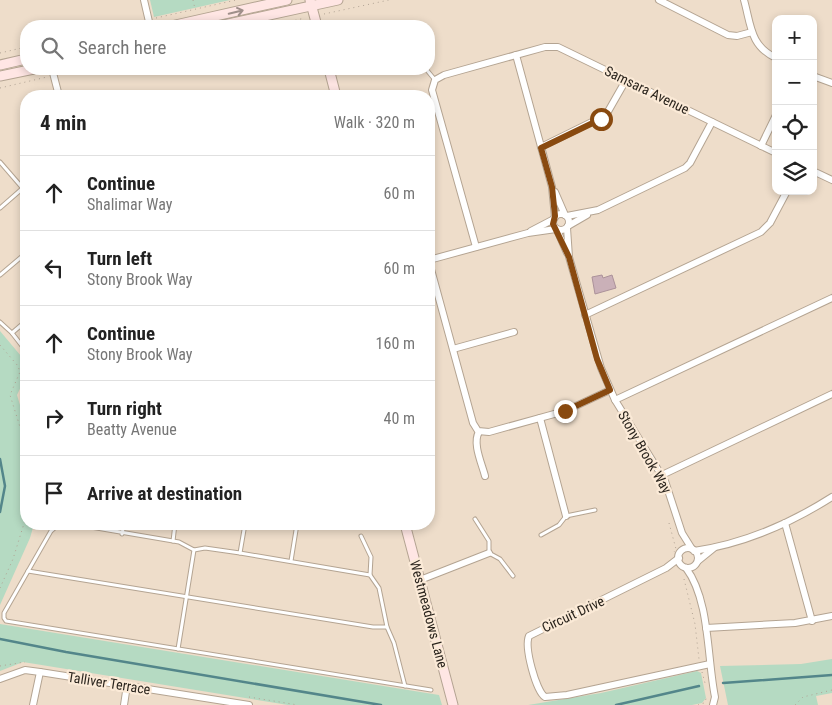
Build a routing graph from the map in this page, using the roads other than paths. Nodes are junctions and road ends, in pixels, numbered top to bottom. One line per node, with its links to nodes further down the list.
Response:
1 (144, 0): 7 (street)
2 (287, 0): 8 (street, one-way to 2)
3 (338, 0): 6 (street)
4 (659, 0): 11 (street)
5 (744, 0): 11 (street)
6 (311, 3): 9 (street); 10 (street)
7 (148, 20)
8 (198, 20)
9 (243, 20)
10 (315, 20)
11 (752, 32): 13 (street)
12 (516, 55): 22 (street, Samsara Avenue); 23 (street, Samsara Avenue); 32 (street)
13 (772, 56)
14 (20, 60): 15 (street)
15 (0, 65)
16 (20, 72): 20 (street)
17 (54, 75): 25 (street)
18 (331, 75): 26 (street)
19 (431, 75): 22 (lane)
20 (0, 76)
21 (817, 77): 24 (street)
22 (435, 80): 27 (street)
23 (626, 80): 29 (street, Samsara Avenue); 32 (street)
24 (832, 83)
25 (58, 90)
26 (334, 90)
27 (433, 90)
28 (435, 101): 48 (street)
29 (712, 122): 31 (street, Samsara Avenue); 42 (street)
30 (772, 123): 31 (street)
31 (761, 146): 33 (street, Samsara Avenue)
32 (541, 148): 38 (street)
33 (772, 151)
34 (0, 162): 37 (lane)
35 (817, 173): 36 (street)
36 (832, 180)
37 (20, 185)
38 (552, 187): 43 (street); 44 (street)
39 (20, 191): 41 (lane)
40 (784, 195): 55 (street)
41 (0, 208)
42 (590, 213): 43 (street); 45 (street)
43 (566, 216): 44 (street); 45 (street)
44 (554, 218): 46 (street); 47 (street)
45 (568, 227): 46 (street); 49 (street, Stony Brook Way)
46 (557, 229): 47 (street); 49 (street, Stony Brook Way)
47 (528, 233): 48 (street)
48 (476, 247): 51 (street)
49 (569, 257): 55 (street, Stony Brook Way)
50 (20, 258): 52 (lane)
51 (435, 259)
52 (0, 275)
53 (435, 283): 61 (street)
54 (832, 298): 64 (street)
55 (585, 315): 62 (street, Stony Brook Way)
56 (0, 322): 59 (lane)
57 (20, 326): 59 (lane)
58 (514, 332): 61 (street)
59 (12, 333): 60 (lane)
60 (20, 343)
61 (453, 349): 66 (street)
62 (610, 390): 64 (street, Stony Brook Way); 65 (street)
63 (832, 394): 67 (street)
64 (616, 400): 67 (street, Stony Brook Way)
65 (540, 418): 66 (street); 71 (street)
66 (479, 432): 68 (street)
67 (662, 475): 81 (street, Stony Brook Way)
68 (485, 476)
69 (832, 497): 73 (street)
70 (595, 510): 71 (lane)
71 (566, 516): 83 (lane)
72 (475, 519): 90 (lane)
73 (784, 523): 86 (street); 101 (street)
74 (52, 530): 94 (lane)
75 (102, 530): 82 (lane)
76 (123, 530): 82 (lane)
77 (174, 530): 85 (lane)
78 (244, 530): 89 (lane)
79 (296, 530): 91 (lane)
80 (407, 530): 97 (street, Westmeadows Lane)
81 (682, 533): 88 (street, Stony Brook Way); 92 (street, Stony Brook Way)
82 (122, 534): 85 (lane)
83 (541, 535)
84 (361, 536): 95 (lane)
85 (173, 542): 87 (lane)
86 (715, 548): 88 (street); 93 (street)
87 (194, 550): 89 (lane); 99 (lane)
88 (693, 550): 92 (street); 93 (street, Stony Brook Way)
89 (240, 553): 91 (lane)
90 (489, 553): 96 (lane); 97 (street)
91 (291, 561): 95 (lane)
92 (680, 562): 93 (street); 98 (street); 105 (street, Circuit Drive)
93 (697, 562): 98 (street)
94 (28, 571): 99 (lane); 104 (lane)
95 (370, 575): 102 (lane)
96 (513, 576)
97 (420, 580): 115 (street, Westmeadows Lane)
98 (695, 583): 103 (street)
99 (186, 595): 102 (lane); 104 (lane)
100 (832, 616): 101 (street)
101 (812, 621): 103 (street)
102 (387, 627): 109 (lane)
103 (706, 628): 105 (street)
104 (178, 649): 109 (lane)
105 (710, 664): 116 (street)
106 (40, 672): 107 (street, Talliver Terrace); 108 (street, Talliver Terrace); 112 (street)
107 (0, 678)
108 (127, 685): 111 (street, Talliver Terrace); 113 (street)
109 (405, 686): 110 (lane)
110 (430, 690)
111 (214, 702): 114 (street, Talliver Terrace)
112 (33, 705)
113 (124, 705)
114 (249, 705)
115 (454, 705)
116 (714, 705)

